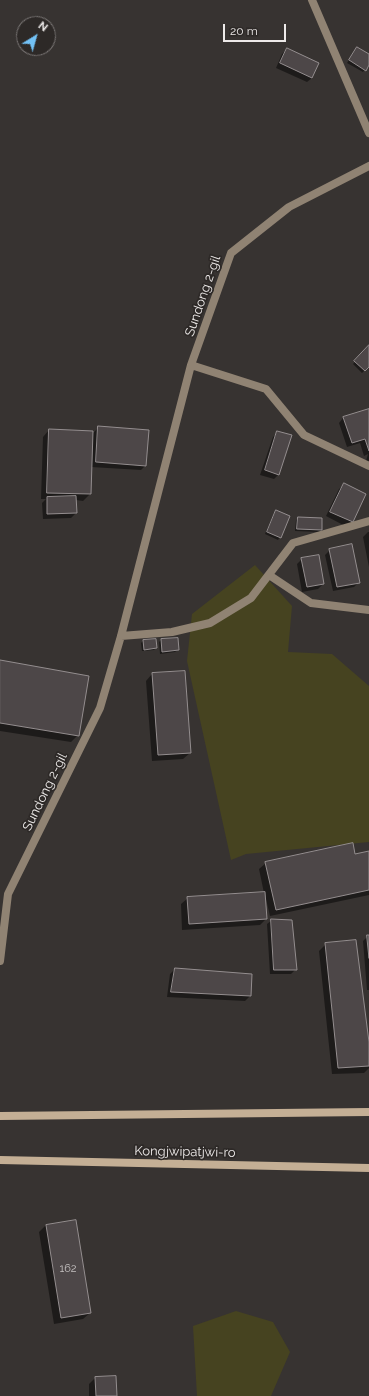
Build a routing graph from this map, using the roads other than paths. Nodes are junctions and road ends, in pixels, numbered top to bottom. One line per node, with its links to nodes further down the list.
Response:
1 (312, 0): 2 (street)
2 (369, 133)
3 (369, 166): 4 (street, Sundong 2-gil)
4 (191, 365): 5 (street); 9 (street, Sundong 2-gil)
5 (369, 466)
6 (369, 521): 7 (street)
7 (269, 575): 8 (street); 9 (street)
8 (369, 610)
9 (121, 636): 10 (street, Sundong 2-gil)
10 (0, 961)
11 (369, 1112): 12 (main road)
12 (0, 1116)
13 (0, 1160): 14 (main road, Kongjwipatjwi-ro)
14 (369, 1168)

